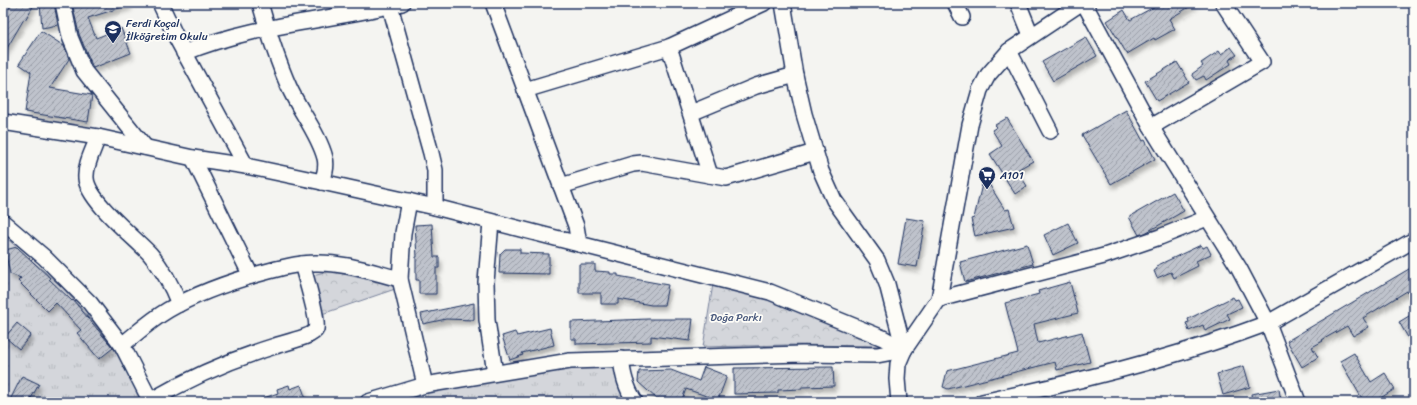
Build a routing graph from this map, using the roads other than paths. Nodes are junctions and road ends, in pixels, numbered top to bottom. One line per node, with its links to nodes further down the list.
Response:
1 (63, 3): 25 (street)
2 (160, 3): 17 (street)
3 (260, 3): 13 (street)
4 (493, 3): 19 (street)
5 (764, 3): 15 (street)
6 (784, 3): 18 (street)
7 (955, 3): 12 (street)
8 (1018, 3): 14 (street)
9 (1083, 3): 14 (street); 22 (street)
10 (1223, 3): 22 (street)
11 (396, 4): 13 (street); 33 (street)
12 (962, 17)
13 (267, 28): 17 (street); 30 (street)
14 (1031, 35): 16 (street)
15 (669, 47): 19 (street); 20 (street)
16 (1009, 51): 23 (street); 42 (street)
17 (184, 53): 28 (street)
18 (795, 75): 20 (street); 26 (street)
19 (525, 90): 31 (street)
20 (691, 113): 29 (street)
21 (3, 122): 24 (street)
22 (1151, 127): 34 (street)
23 (1050, 131)
24 (98, 137): 25 (street); 43 (street)
25 (145, 147): 27 (street)
26 (815, 152): 29 (street); 46 (street)
27 (193, 158): 28 (street); 40 (street)
28 (246, 166): 30 (street)
29 (710, 175): 31 (street)
30 (322, 182): 32 (street)
31 (561, 186): 38 (street)
32 (409, 201): 33 (street); 41 (street)
33 (435, 207): 36 (street)
34 (1207, 218): 42 (street); 44 (street)
35 (3, 222): 45 (street)
36 (491, 222): 38 (street); 48 (street)
37 (1414, 240): 44 (street)
38 (579, 244): 46 (street)
39 (302, 264): 40 (street); 41 (street); 50 (street)
40 (251, 276): 43 (street)
41 (400, 279): 49 (street)
42 (939, 299): 46 (street)
43 (180, 304): 45 (street)
44 (1268, 323): 54 (street); 55 (street)
45 (122, 344): 50 (street)
46 (904, 350): 47 (street); 53 (street)
47 (621, 359): 48 (street); 52 (street)
48 (495, 373): 49 (street)
49 (425, 385): 51 (street)
50 (150, 402)
51 (368, 402)
52 (635, 402)
53 (899, 402)
54 (982, 402)
55 (1298, 402)

